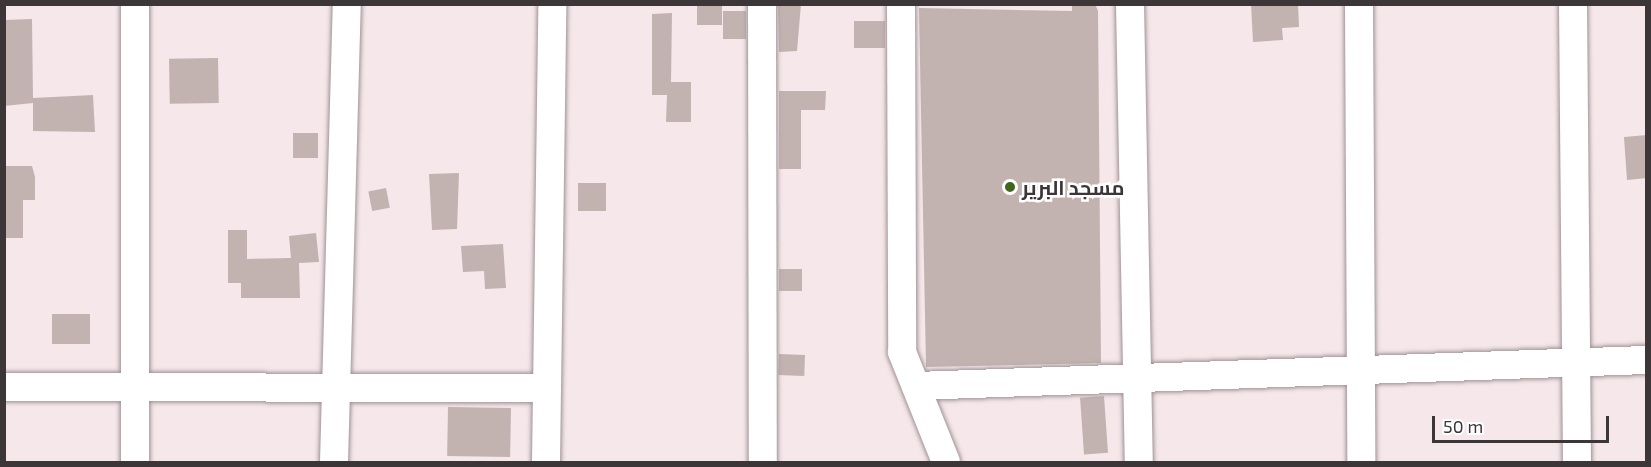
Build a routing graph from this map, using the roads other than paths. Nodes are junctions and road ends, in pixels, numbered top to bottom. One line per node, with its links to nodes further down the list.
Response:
1 (135, 4): 13 (street)
2 (347, 4): 17 (street)
3 (552, 4): 16 (street)
4 (762, 4): 21 (street)
5 (901, 4): 14 (street)
6 (1130, 4): 12 (street)
7 (1359, 4): 11 (street)
8 (1573, 4): 10 (street)
9 (1647, 360): 10 (street)
10 (1577, 362): 11 (street); 25 (street)
11 (1362, 369): 12 (street); 24 (street)
12 (1139, 375): 14 (street); 23 (street)
13 (137, 386): 15 (street); 17 (street); 18 (street)
14 (916, 386): 22 (street)
15 (4, 387)
16 (546, 388): 17 (street); 20 (street)
17 (333, 389): 19 (street)
18 (135, 462)
19 (334, 462)
20 (546, 462)
21 (764, 462)
22 (946, 462)
23 (1139, 462)
24 (1361, 462)
25 (1577, 462)

